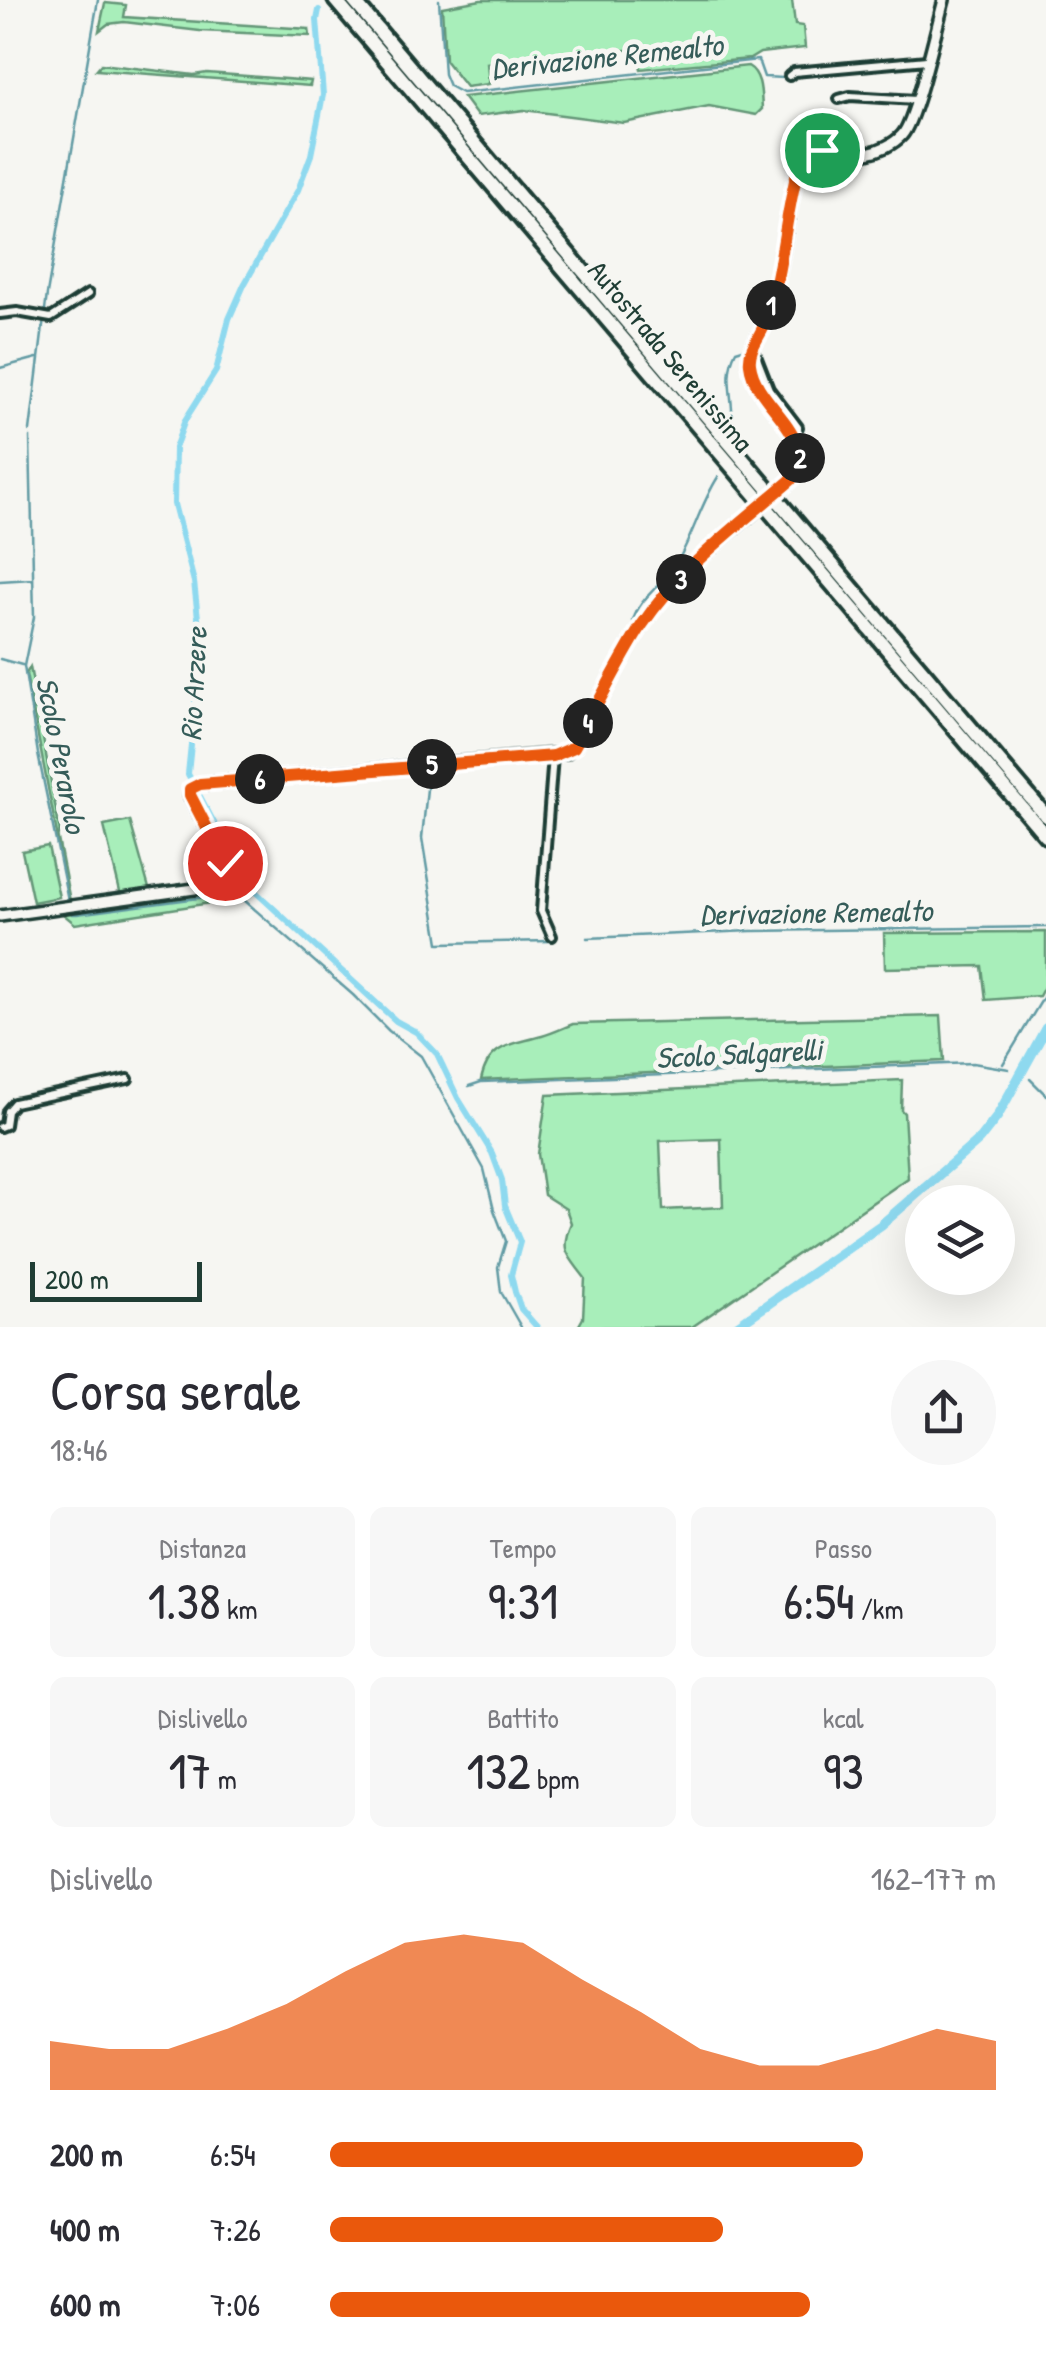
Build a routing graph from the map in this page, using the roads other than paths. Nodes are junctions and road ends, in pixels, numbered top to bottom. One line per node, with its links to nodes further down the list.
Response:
1 (335, 0): 14 (highway, Autostrada Serenissima)
2 (352, 0): 13 (highway, Autostrada Serenissima)
3 (944, 0): 4 (street)
4 (927, 60): 5 (street); 7 (street)
5 (789, 76)
6 (838, 99): 7 (street)
7 (916, 100): 10 (street)
8 (88, 294): 9 (street)
9 (0, 314)
10 (752, 347): 11 (street); 12 (street, bridge)
11 (798, 427)
12 (553, 756): 15 (street); 16 (street)
13 (1046, 816)
14 (1046, 836)
15 (0, 916)
16 (552, 936)
17 (128, 1078): 18 (street)
18 (0, 1127)

